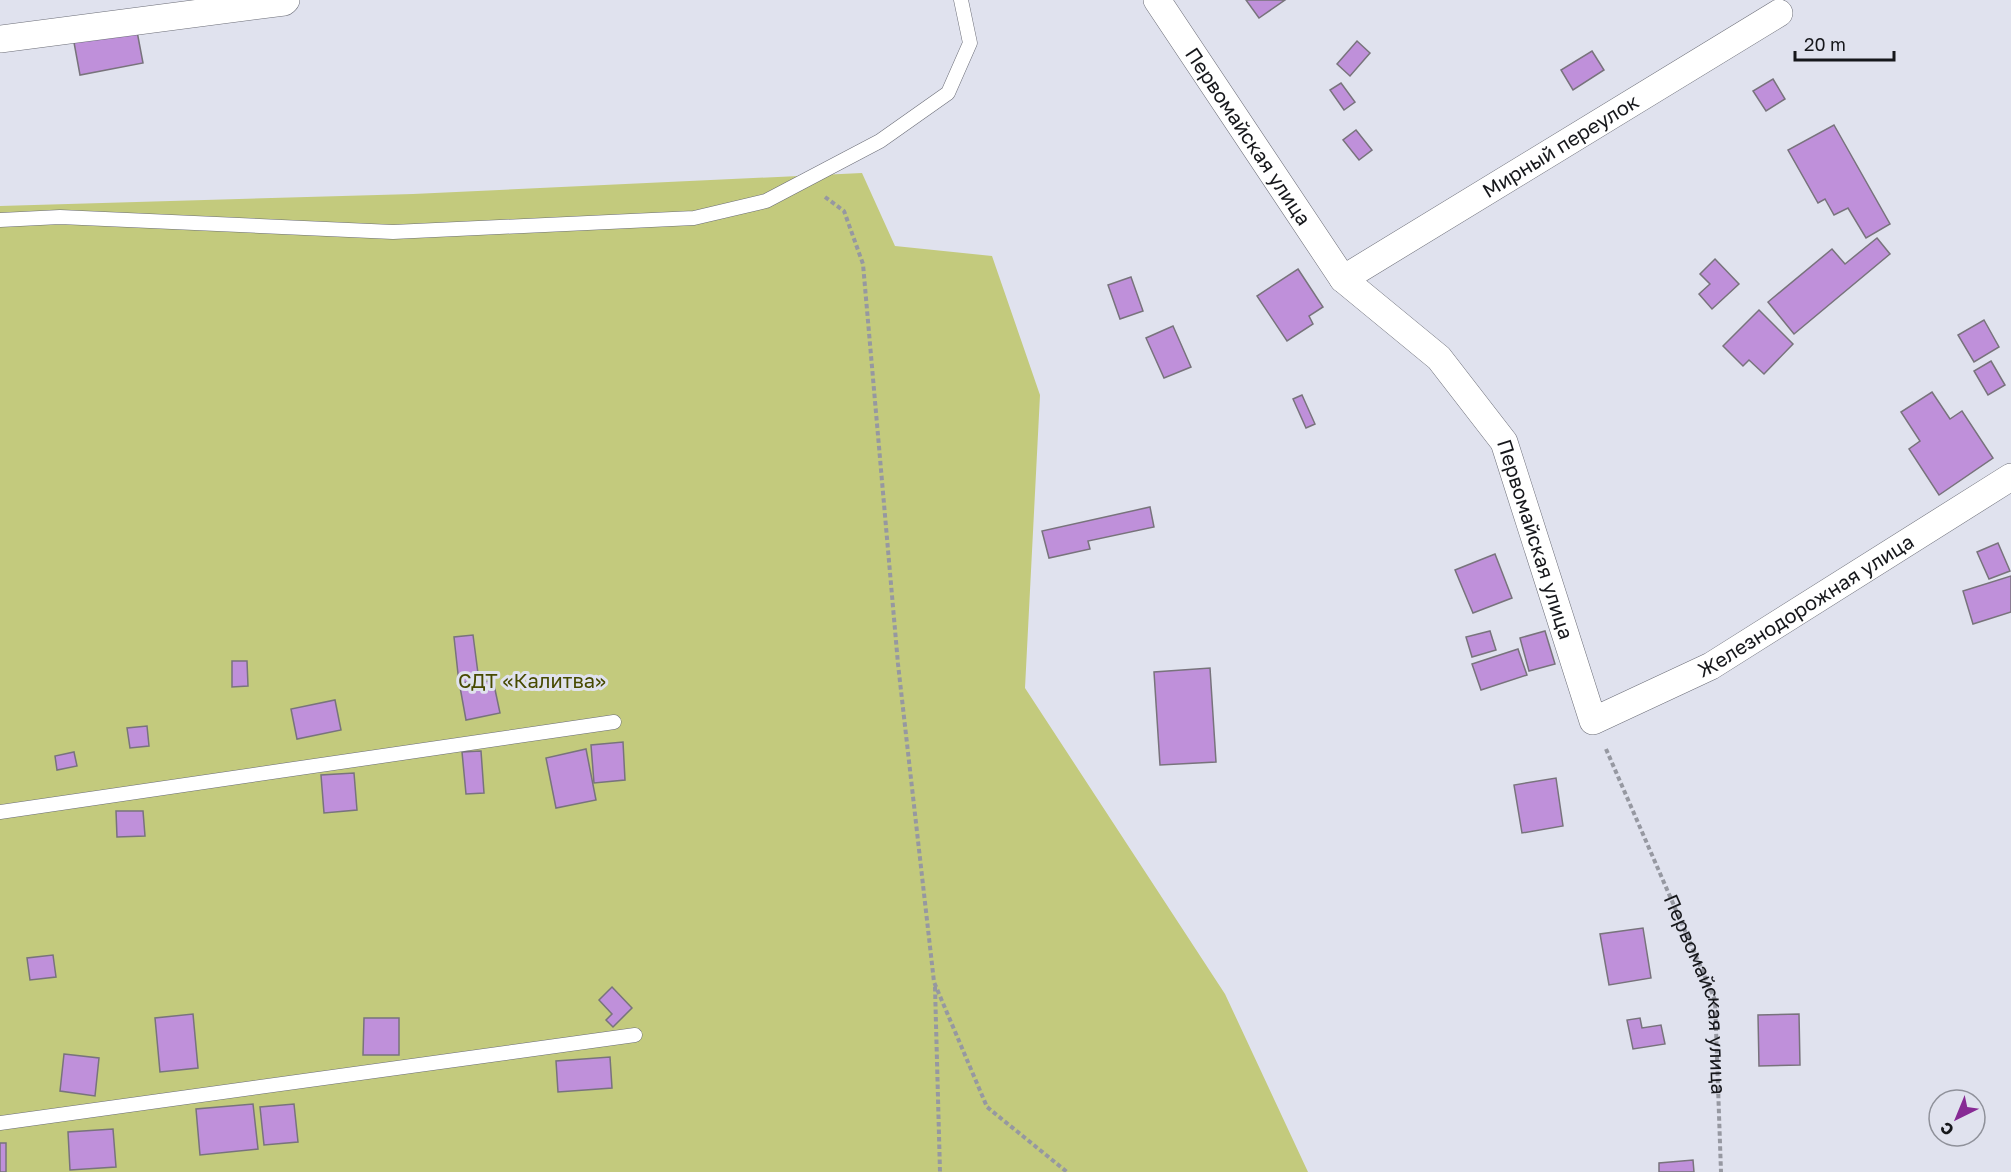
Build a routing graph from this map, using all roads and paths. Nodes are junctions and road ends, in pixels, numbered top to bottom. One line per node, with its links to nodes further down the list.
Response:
1 (286, 0): 5 (street)
2 (961, 0): 6 (lane)
3 (1157, 0): 8 (street, Первомайская улица)
4 (1779, 13): 8 (street, Мирный переулок)
5 (0, 39)
6 (804, 182): 7 (lane); 13 (path)
7 (0, 220)
8 (1343, 279): 10 (street, Первомайская улица)
9 (2011, 477): 10 (street, Железнодорожная улица)
10 (1593, 721): 18 (path, Первомайская улица)
11 (614, 722): 12 (lane)
12 (0, 812)
13 (934, 982): 16 (path); 17 (path)
14 (634, 1035): 15 (lane)
15 (0, 1122)
16 (940, 1172)
17 (1067, 1172)
18 (1720, 1172)

